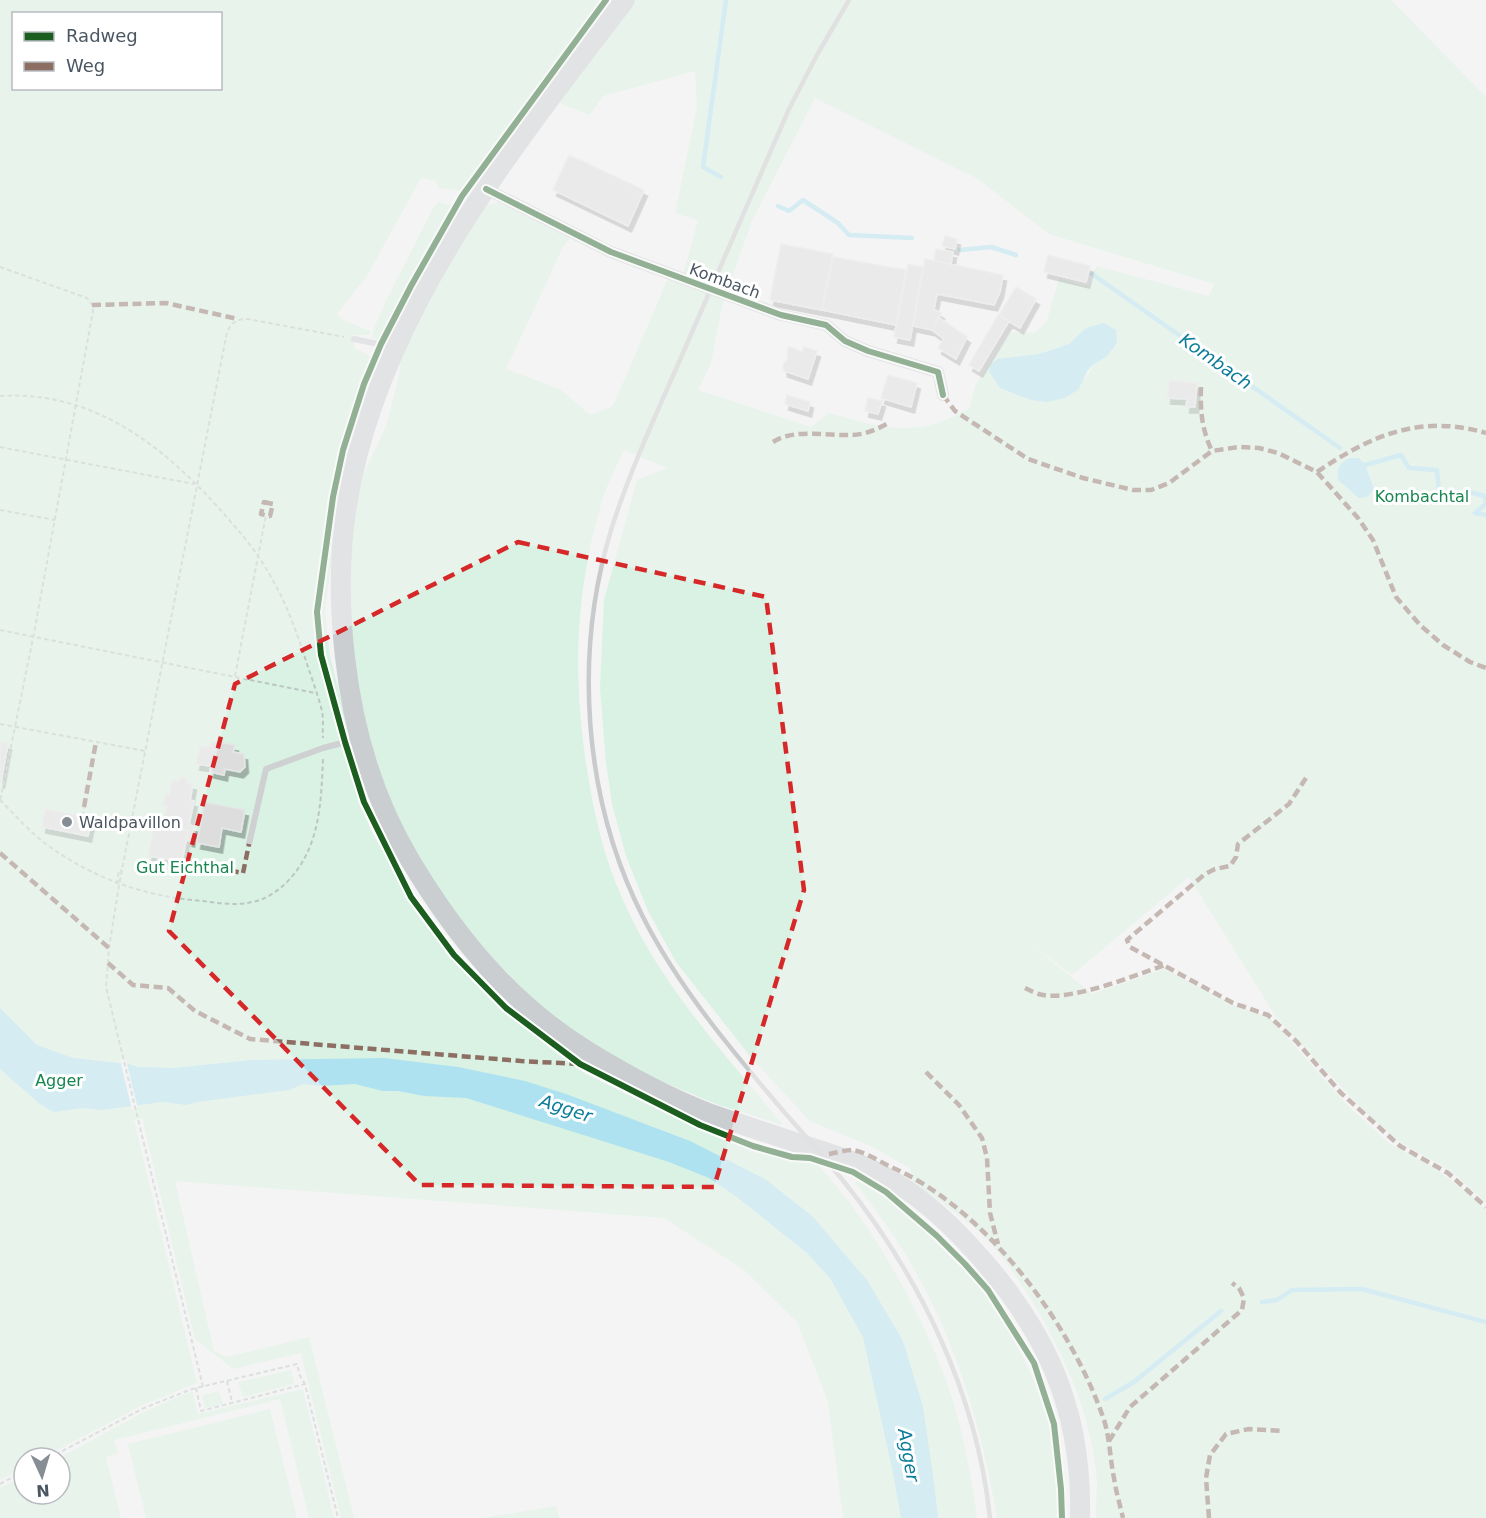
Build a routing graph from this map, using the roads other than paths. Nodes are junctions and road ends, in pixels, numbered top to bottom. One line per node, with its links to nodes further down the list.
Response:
1 (625, 0): 2 (main road)
2 (486, 189): 4 (main road); 5 (street, Kombach)
3 (354, 339): 4 (lane)
4 (395, 348): 6 (main road)
5 (943, 395)
6 (359, 739): 7 (lane); 8 (main road)
7 (249, 844)
8 (1080, 1518)

